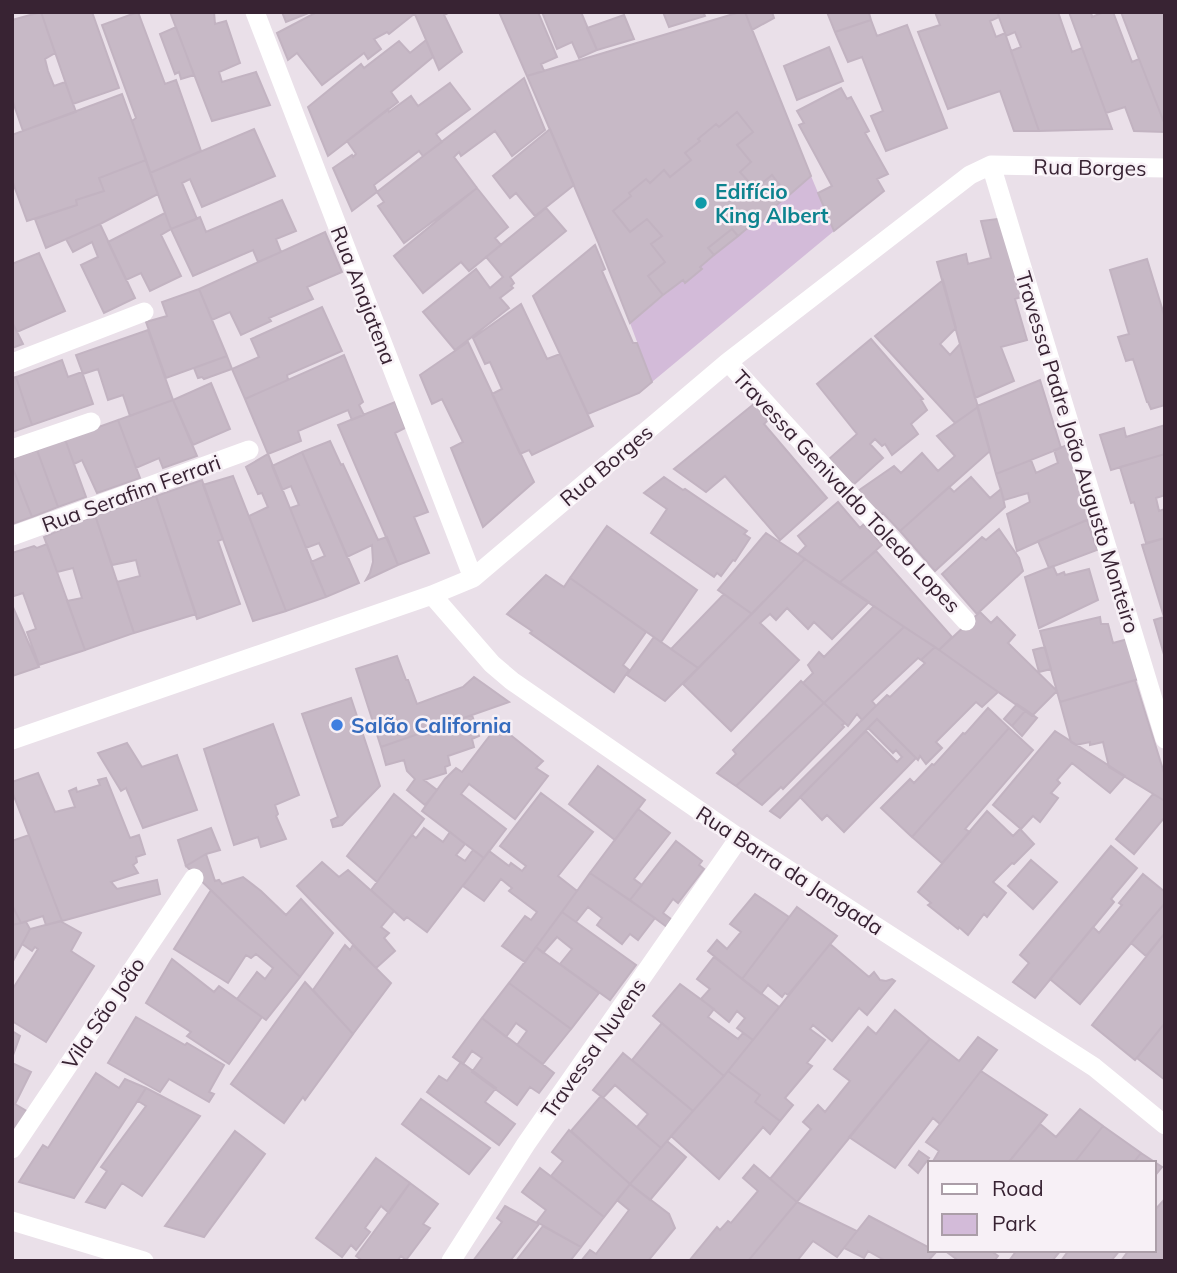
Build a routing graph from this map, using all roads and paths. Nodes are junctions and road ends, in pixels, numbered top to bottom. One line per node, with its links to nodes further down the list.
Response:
1 (255, 12): 11 (street, Rua Anajatena)
2 (991, 165): 3 (street, Rua Borges); 5 (street, Rua Borges); 14 (street, Travessa Padre João Augusto Monteiro)
3 (1165, 168)
4 (144, 312): 6 (street)
5 (728, 362): 11 (street, Rua Borges); 13 (street, Travessa Genivaldo Toledo Lopes)
6 (12, 363)
7 (90, 422): 8 (street)
8 (12, 449)
9 (249, 450): 10 (street, Rua Serafim Ferrari)
10 (12, 536)
11 (473, 578): 12 (street, Rua Borges)
12 (432, 594): 15 (street, Rua Borges); 16 (street, Rua Barra da Jangada)
13 (966, 621)
14 (1165, 739)
15 (12, 740)
16 (739, 838): 18 (street, Rua Barra da Jangada); 22 (street, Travessa Nuvens)
17 (194, 878): 19 (street, Vila São João)
18 (1165, 1125)
19 (12, 1149)
20 (12, 1221): 21 (street)
21 (131, 1259)
22 (451, 1261)

